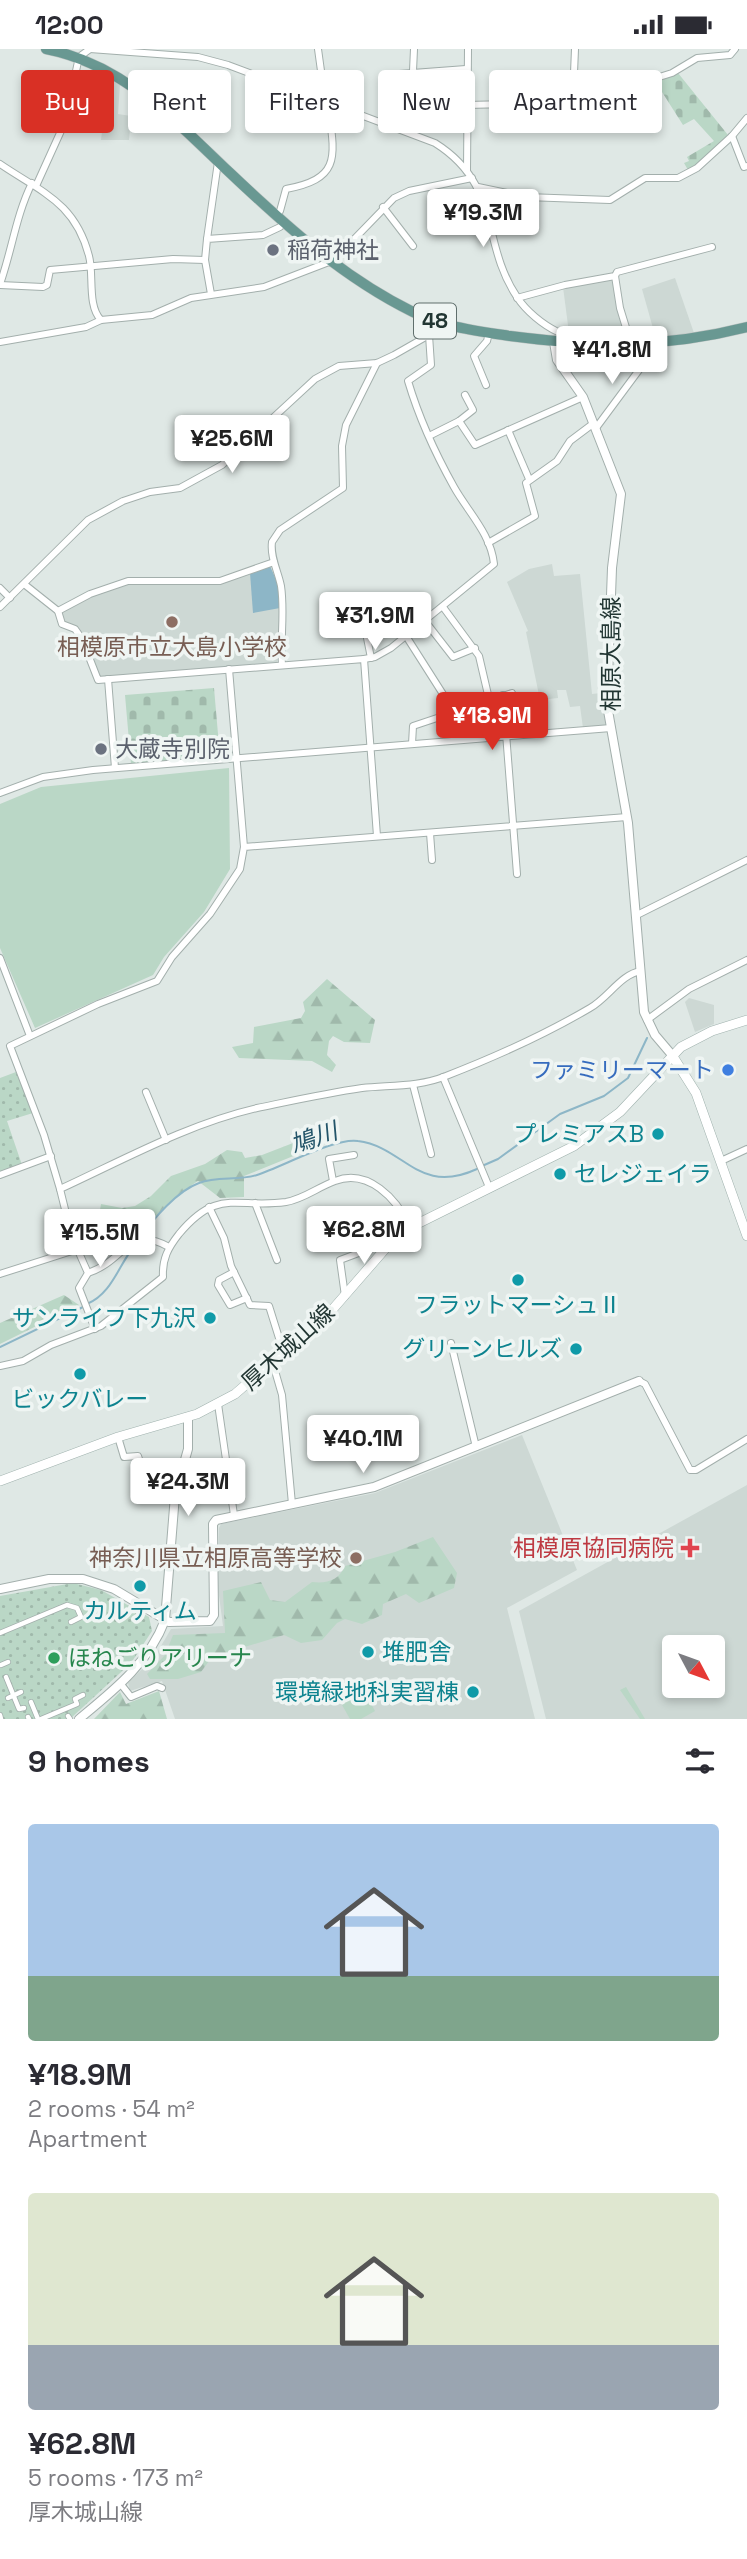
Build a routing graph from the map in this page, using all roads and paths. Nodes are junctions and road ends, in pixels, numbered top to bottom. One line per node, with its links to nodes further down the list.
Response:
1 (46, 49): 9 (main road, 48)
2 (90, 49): 8 (street); 9 (street)
3 (318, 49): 11 (street)
4 (414, 49): 12 (street)
5 (468, 49): 10 (street)
6 (575, 49): 14 (street)
7 (734, 49): 16 (street)
8 (148, 51): 15 (street)
9 (81, 53): 22 (main road, 48); 27 (street)
10 (466, 69): 13 (street)
11 (321, 70)
12 (413, 70)
13 (440, 70)
14 (574, 70)
15 (245, 71)
16 (662, 77)
17 (364, 114): 25 (street)
18 (747, 118): 21 (street)
19 (332, 133): 30 (street)
20 (466, 133): 25 (street)
21 (732, 136): 24 (street); 28 (street)
22 (218, 162): 32 (street); 38 (main road, 48)
23 (0, 164): 27 (street)
24 (747, 166)
25 (467, 171): 26 (street)
26 (472, 178): 28 (street); 29 (street)
27 (34, 185): 36 (street); 39 (street)
28 (478, 187): 43 (street)
29 (383, 207): 33 (street); 38 (street)
30 (280, 211)
31 (280, 227): 32 (street)
32 (207, 239): 37 (street)
33 (414, 246)
34 (712, 247): 40 (street)
35 (0, 255): 36 (street)
36 (9, 258): 41 (street)
37 (205, 260): 39 (street); 42 (street)
38 (330, 263): 42 (street); 45 (main road, 48)
39 (90, 268): 41 (street); 44 (street)
40 (615, 276): 43 (street); 52 (street)
41 (0, 285)
42 (211, 294): 44 (street)
43 (517, 298): 51 (street)
44 (101, 320): 49 (street)
45 (443, 324): 47 (main road, 48); 48 (street)
46 (747, 327): 52 (main road, 48)
47 (489, 333): 50 (main road, 48); 54 (street)
48 (429, 335): 53 (street); 60 (street)
49 (0, 342)
50 (554, 342): 51 (main road, 48); 56 (street, 相原大島線)
51 (584, 344): 52 (main road, 48)
52 (633, 345): 58 (street)
53 (377, 363): 63 (street); 64 (street)
54 (486, 385)
55 (465, 395): 57 (street)
56 (583, 397): 58 (street, 相原大島線); 59 (street)
57 (459, 421): 59 (street); 60 (street)
58 (595, 425): 61 (street); 82 (street, 相原大島線)
59 (508, 430): 61 (street)
60 (429, 436): 62 (street)
61 (529, 479): 62 (street)
62 (488, 543): 68 (street)
63 (274, 562): 69 (street); 75 (street)
64 (24, 584): 66 (street); 69 (street)
65 (0, 587): 66 (street)
66 (10, 598): 67 (street)
67 (0, 607)
68 (443, 607): 70 (street); 73 (street)
69 (58, 611): 77 (street)
70 (425, 621): 72 (street); 73 (street)
71 (365, 628): 74 (street)
72 (407, 636): 74 (street); 81 (street)
73 (475, 648): 80 (street)
74 (367, 659): 75 (street); 85 (street)
75 (282, 665): 76 (street)
76 (229, 669): 77 (street); 86 (street)
77 (108, 679): 87 (street)
78 (512, 693): 79 (street)
79 (503, 695): 80 (street); 83 (street)
80 (489, 699): 81 (street)
81 (455, 713): 84 (street)
82 (611, 728): 83 (street); 89 (street, 相原大島線)
83 (506, 737): 84 (street); 90 (street)
84 (412, 744): 85 (street)
85 (370, 748): 86 (street); 92 (street)
86 (236, 758): 87 (street); 93 (street)
87 (115, 768): 88 (street)
88 (0, 793)
89 (627, 817): 90 (street); 97 (street, 相原大島線)
90 (513, 826): 91 (street); 96 (street)
91 (430, 833): 92 (street); 94 (street)
92 (377, 836): 93 (street)
93 (244, 847): 103 (street)
94 (432, 860)
95 (747, 860): 97 (street)
96 (517, 874)
97 (637, 915): 100 (street, 相原大島線)
98 (0, 958): 103 (street)
99 (747, 960): 101 (street)
100 (641, 971): 101 (street, 相原大島線); 105 (street)
101 (647, 1020): 104 (street, 相原大島線)
102 (747, 1020): 104 (main road, 厚木城山線)
103 (30, 1036): 112 (street)
104 (673, 1055): 113 (main road); 116 (main road, 厚木城山線)
105 (443, 1077): 106 (street); 116 (street)
106 (413, 1084): 108 (street); 110 (street)
107 (146, 1092): 108 (street)
108 (166, 1140): 117 (street)
109 (747, 1149): 113 (street)
110 (431, 1154)
111 (354, 1155): 115 (street)
112 (51, 1156): 114 (street); 117 (street)
113 (721, 1161): 121 (main road)
114 (0, 1175)
115 (333, 1181): 118 (street); 120 (street)
116 (489, 1187): 120 (main road, 厚木城山線)
117 (60, 1189): 122 (street)
118 (256, 1203): 119 (street); 125 (street)
119 (209, 1207): 123 (street); 126 (street)
120 (409, 1226): 124 (main road, 厚木城山線)
121 (747, 1236)
122 (76, 1246): 127 (street); 128 (street)
123 (169, 1247): 127 (street); 131 (street)
124 (384, 1247): 129 (main road, 厚木城山線); 129 (street)
125 (277, 1260)
126 (234, 1272): 130 (street); 130 (street)
127 (88, 1273): 131 (street)
128 (0, 1274)
129 (345, 1296): 133 (main road, 厚木城山線)
130 (247, 1298): 133 (street)
131 (95, 1329): 135 (street)
132 (451, 1343): 141 (street)
133 (284, 1354): 134 (main road, 厚木城山線)
134 (273, 1364): 137 (main road, 厚木城山線); 144 (street)
135 (0, 1366)
136 (639, 1381): 140 (street); 141 (street)
137 (218, 1404): 138 (main road, 厚木城山線); 145 (street)
138 (188, 1417): 139 (main road, 厚木城山線); 147 (street)
139 (118, 1437): 142 (street); 143 (main road, 厚木城山線)
140 (747, 1439)
141 (476, 1447): 144 (street)
142 (145, 1477)
143 (0, 1481)
144 (292, 1504): 145 (street)
145 (234, 1515): 147 (street)
146 (0, 1589): 147 (street)
147 (165, 1620): 153 (street)
148 (71, 1622): 149 (street)
149 (0, 1633)
150 (8, 1662): 151 (street)
151 (1, 1665)
152 (6, 1677): 157 (street)
153 (120, 1683): 154 (street); 162 (street)
154 (162, 1688)
155 (21, 1692): 157 (street)
156 (83, 1695): 160 (street)
157 (10, 1697): 159 (street)
158 (31, 1702): 161 (street)
159 (24, 1708)
160 (68, 1714): 161 (street)
161 (39, 1719)
162 (79, 1719)

